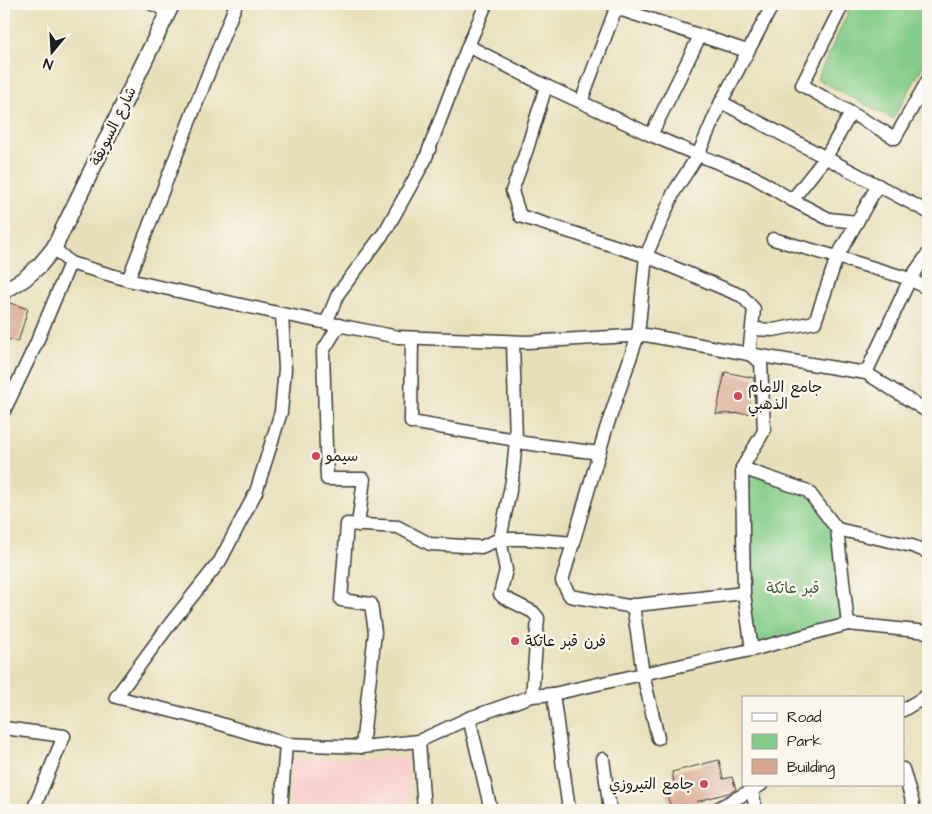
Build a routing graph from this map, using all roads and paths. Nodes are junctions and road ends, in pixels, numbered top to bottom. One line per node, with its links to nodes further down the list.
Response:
1 (152, 4): 6 (street)
2 (236, 4): 28 (street)
3 (486, 4): 8 (street)
4 (773, 4): 9 (street)
5 (843, 4): 14 (street)
6 (170, 8): 23 (street, شارع السويقة)
7 (700, 36): 9 (street); 12 (street); 15 (street)
8 (468, 46): 11 (street); 33 (street)
9 (747, 51): 13 (street)
10 (928, 80): 14 (street)
11 (546, 86): 12 (street); 25 (street)
12 (582, 102): 15 (street)
13 (721, 102): 16 (street); 17 (street)
14 (851, 113): 17 (street)
15 (651, 135): 16 (street)
16 (698, 155): 19 (street); 25 (street)
17 (826, 157): 18 (street); 19 (street)
18 (878, 185): 20 (street); 21 (street)
19 (792, 200): 21 (street)
20 (928, 212)
21 (857, 222): 26 (street)
22 (773, 239): 26 (street)
23 (54, 248): 27 (street); 31 (street, شارع السويقة)
24 (928, 254): 29 (street)
25 (646, 256): 35 (street); 36 (street)
26 (837, 257): 29 (street); 35 (street)
27 (70, 263): 28 (street); 41 (street)
28 (128, 280): 32 (street)
29 (910, 280): 30 (street); 40 (street)
30 (928, 289)
31 (4, 291)
32 (282, 314): 33 (street); 65 (street)
33 (326, 323): 34 (street)
34 (339, 325): 37 (street); 46 (street)
35 (752, 328): 39 (street)
36 (638, 335): 38 (street); 39 (street); 44 (street)
37 (412, 338): 38 (street); 43 (street)
38 (513, 342): 43 (street)
39 (749, 354): 40 (street); 45 (street)
40 (866, 373): 42 (street)
41 (4, 411)
42 (928, 412)
43 (516, 440): 44 (street); 48 (street)
44 (599, 453): 49 (street)
45 (742, 468): 47 (street); 51 (street)
46 (358, 525): 48 (street); 66 (street)
47 (837, 529): 50 (street); 53 (street)
48 (500, 539): 49 (street); 59 (street)
49 (574, 542): 52 (street)
50 (928, 552)
51 (744, 593): 52 (street); 55 (street)
52 (633, 605): 56 (street)
53 (848, 624): 54 (street); 55 (street)
54 (928, 632)
55 (752, 650): 56 (street)
56 (643, 674): 57 (street); 63 (street)
57 (553, 694): 59 (street); 75 (street)
58 (928, 695): 60 (street)
59 (532, 696): 61 (street)
60 (904, 709)
61 (469, 718): 64 (street); 74 (street)
62 (4, 728): 71 (street)
63 (658, 738)
64 (419, 741): 66 (street); 73 (street)
65 (286, 744): 66 (street); 72 (street)
66 (362, 747)
67 (602, 759): 76 (street)
68 (904, 772): 70 (street)
69 (756, 788): 77 (street); 78 (street)
70 (913, 804)
71 (33, 810)
72 (281, 810)
73 (424, 810)
74 (491, 810)
75 (569, 810)
76 (610, 810)
77 (715, 810)
78 (756, 810)

